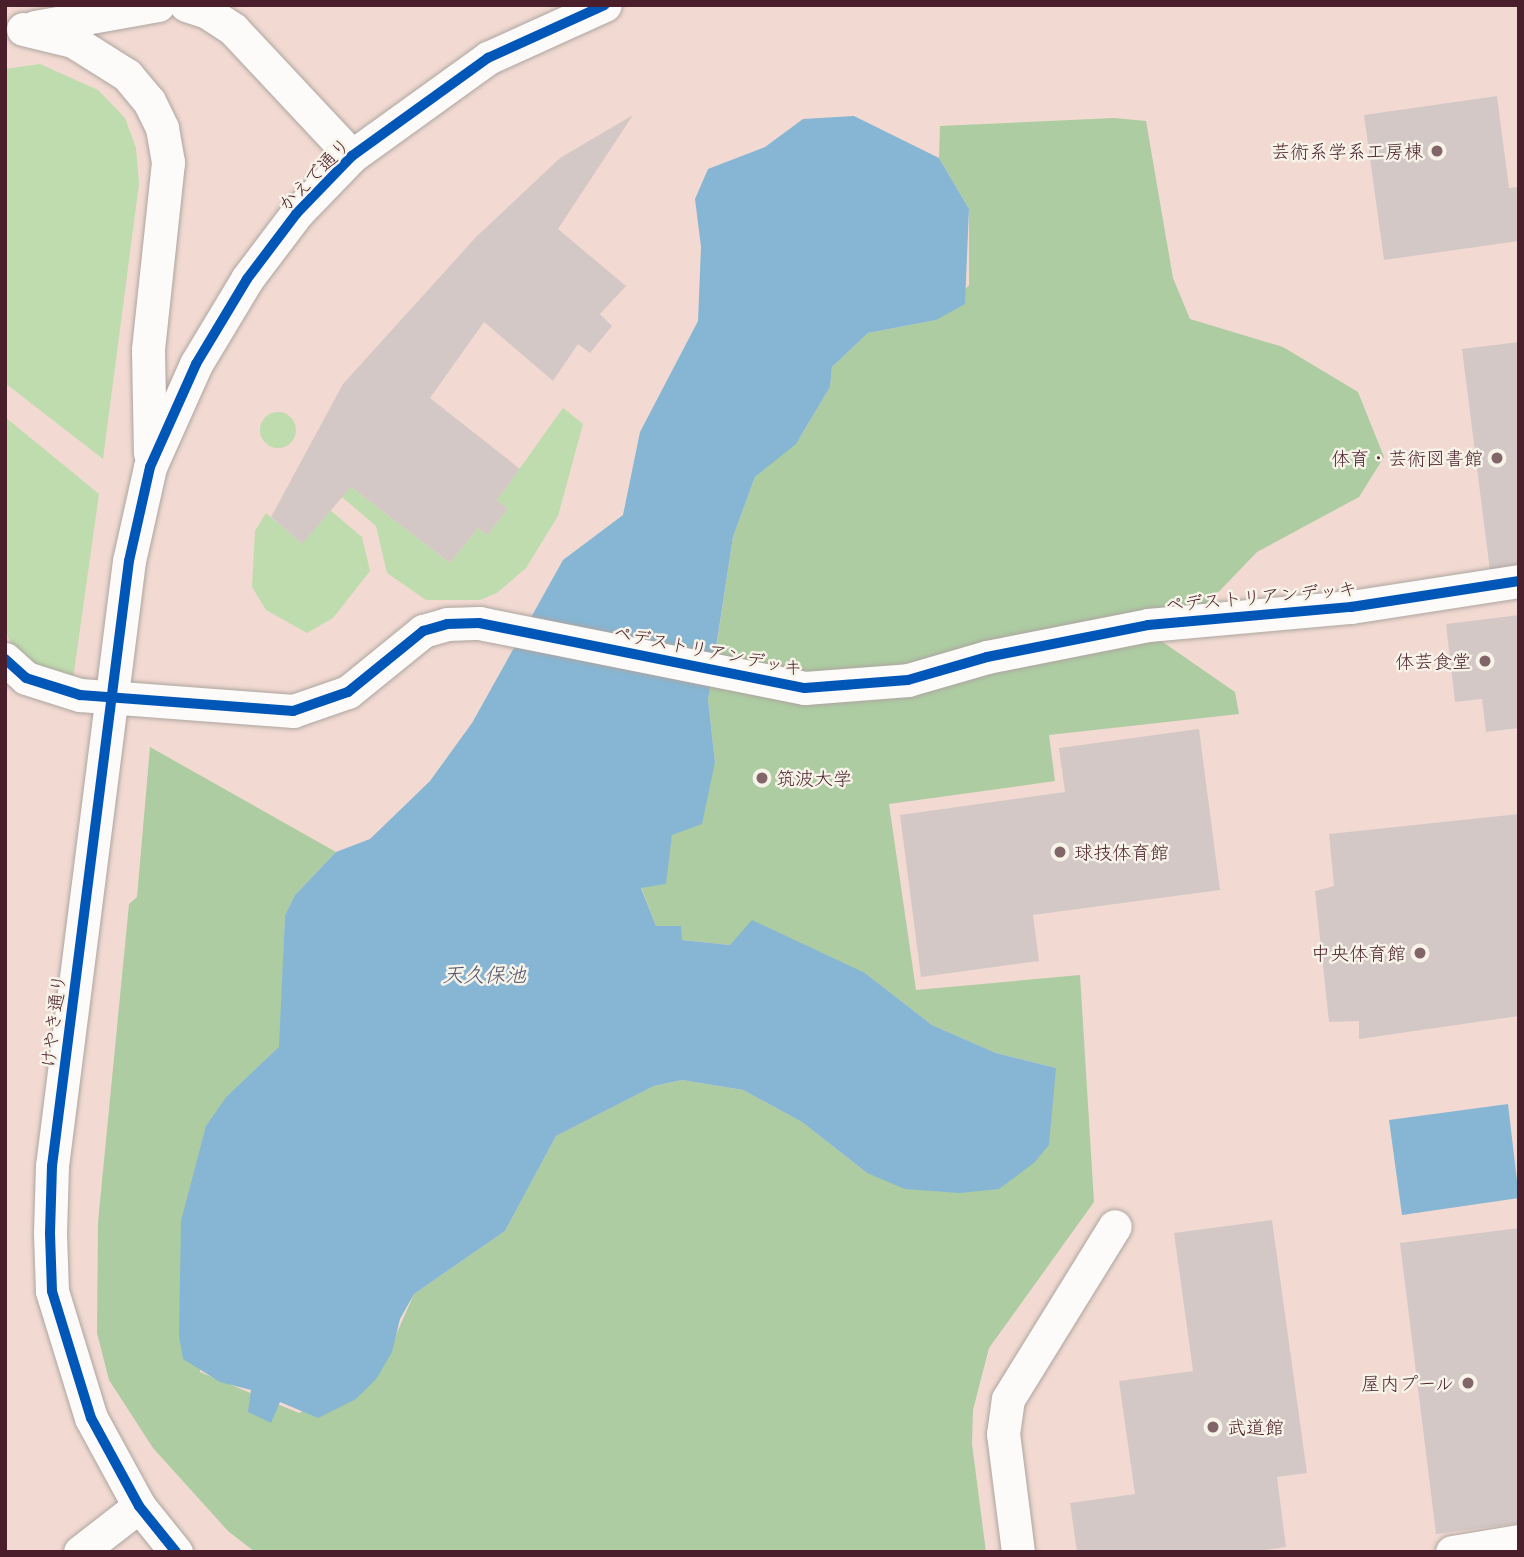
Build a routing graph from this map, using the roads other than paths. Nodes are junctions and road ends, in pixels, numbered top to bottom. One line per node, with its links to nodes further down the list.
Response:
1 (158, 5): 4 (street)
2 (186, 5): 5 (street)
3 (605, 5): 5 (street, かえで通り)
4 (14, 31): 6 (street)
5 (352, 156): 6 (street, かえで通り)
6 (150, 467): 9 (street, けやき通り)
7 (1519, 581): 9 (street, ペデストリアンデッキ)
8 (5, 659): 9 (street, ペデストリアンデッキ)
9 (112, 698): 11 (street, けやき通り)
10 (1115, 1226): 15 (street)
11 (139, 1506): 13 (street); 14 (street, けやき通り)
12 (1519, 1542): 16 (street)
13 (80, 1552)
14 (176, 1552)
15 (1018, 1552)
16 (1452, 1552)

